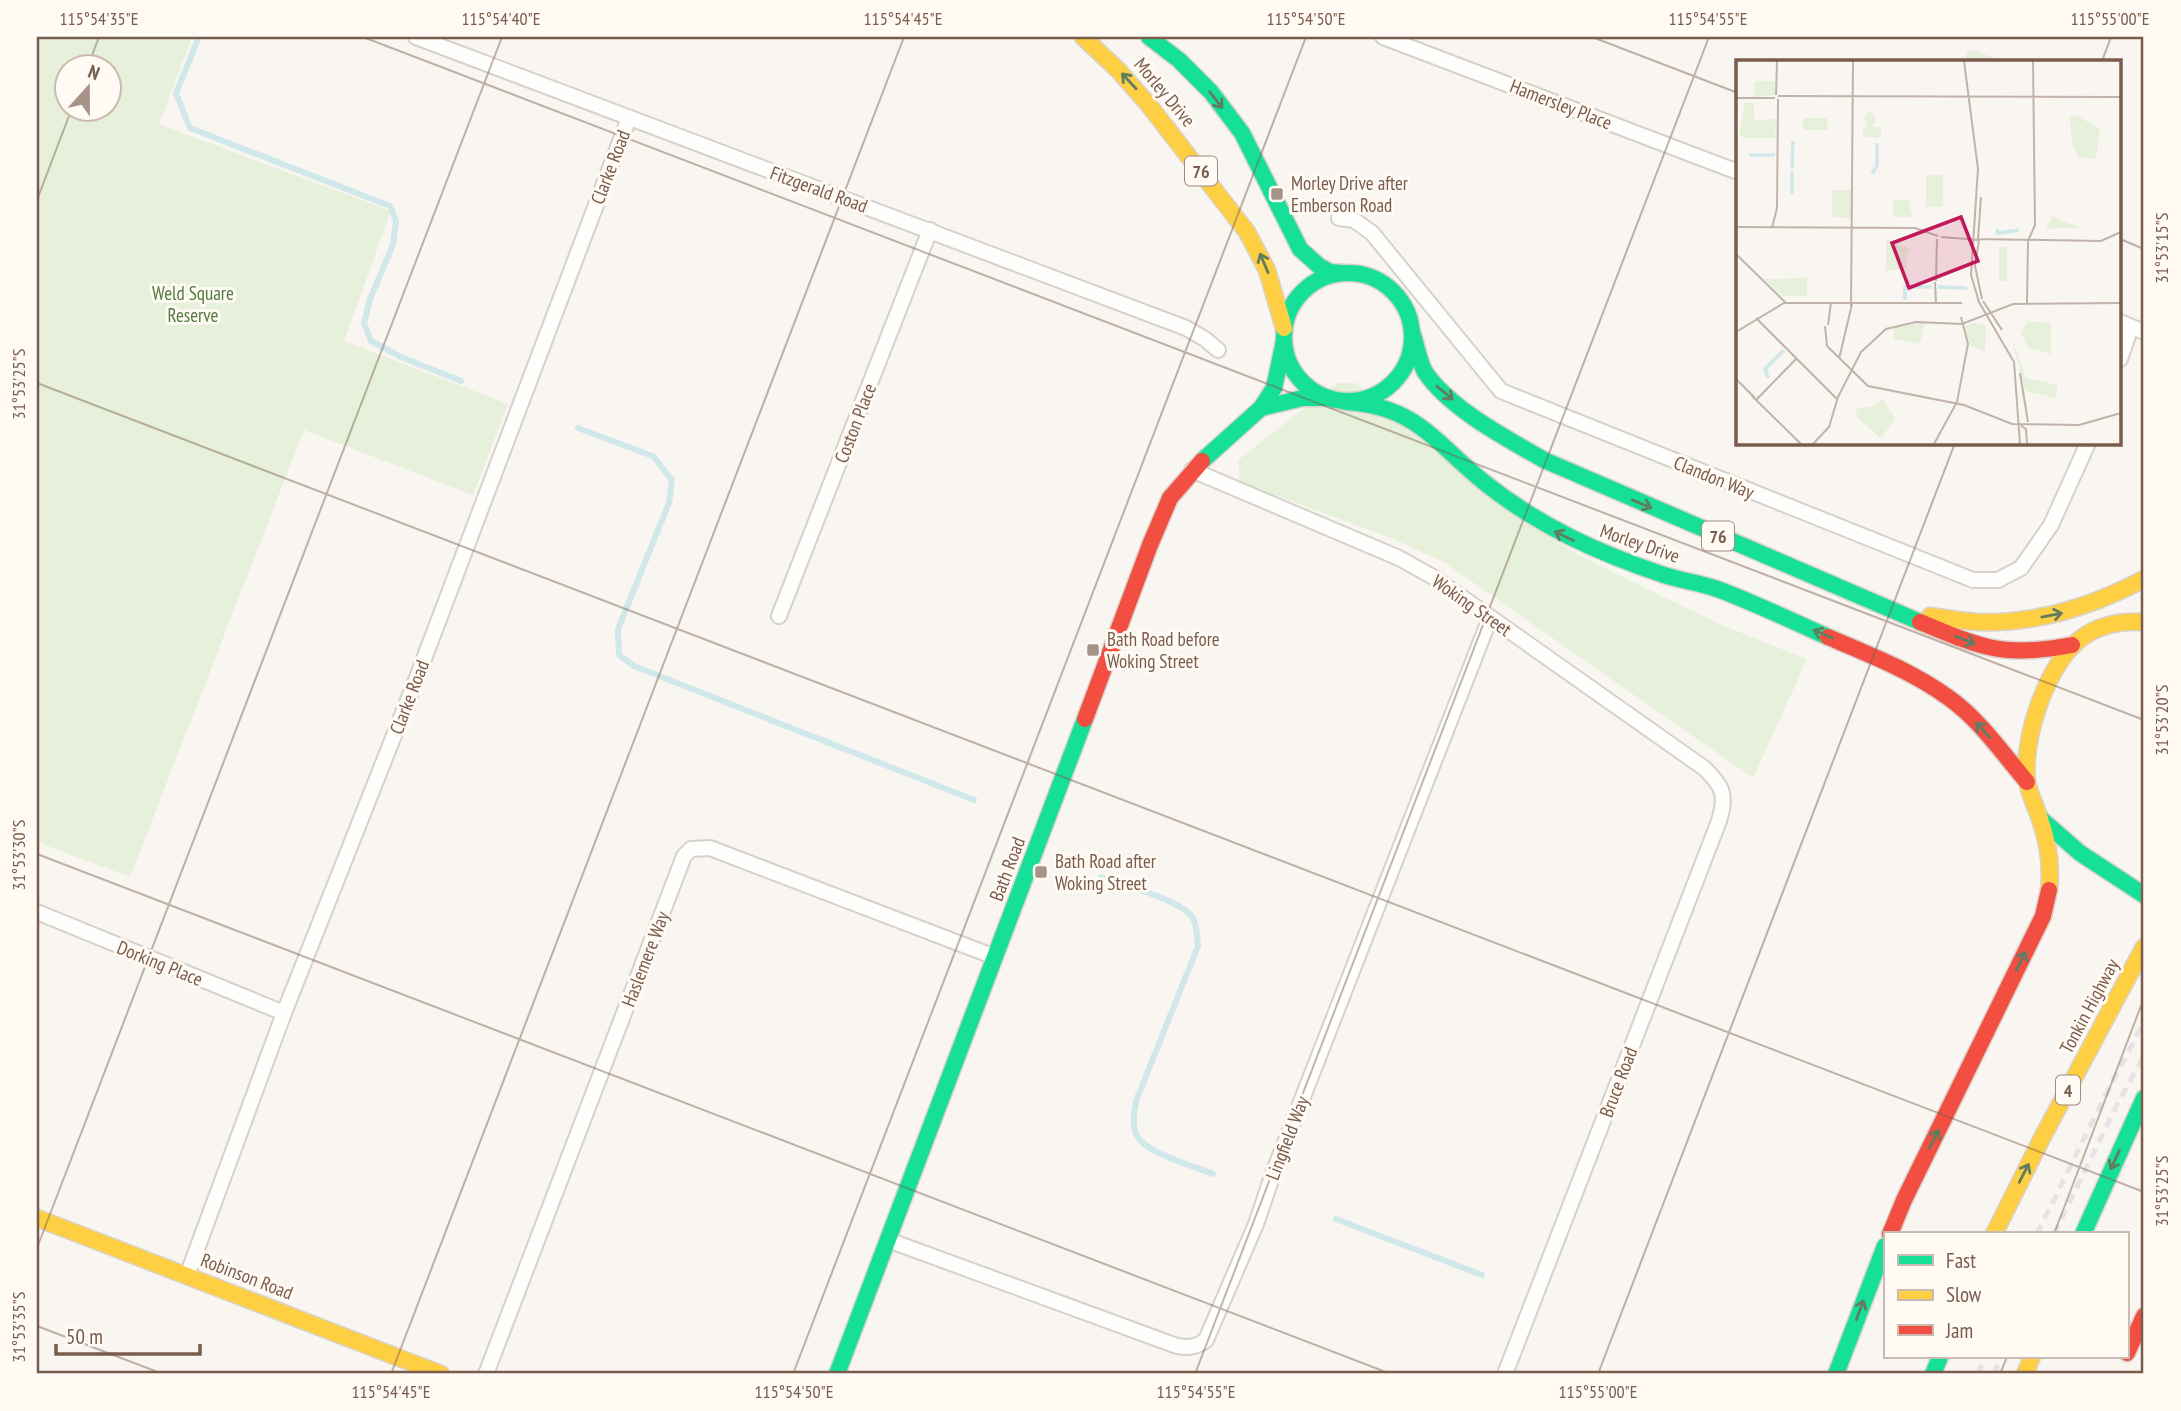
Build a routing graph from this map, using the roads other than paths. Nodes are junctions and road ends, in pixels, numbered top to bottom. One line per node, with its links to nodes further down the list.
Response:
1 (416, 37): 5 (street, Fitzgerald Road)
2 (1083, 37): 11 (main road, Morley Drive / 76, one-way to 2)
3 (1149, 37): 9 (main road, Morley Drive, one-way to 9)
4 (1383, 37): 6 (street, Hamersley Place)
5 (629, 118): 8 (street, Fitzgerald Road); 33 (street, Clarke Road)
6 (1736, 171)
7 (1339, 218): 18 (street, Clandon Way)
8 (930, 230): 13 (street, Fitzgerald Road); 22 (street, Coston Place)
9 (1342, 273): 11 (main road); 12 (main road)
10 (2132, 327): 14 (street)
11 (1284, 335): 15 (main road); 17 (main road, Bath Road)
12 (1413, 335): 16 (main road); 21 (main road, Morley Drive / 76, one-way to 21)
13 (1218, 350)
14 (2122, 354)
15 (1325, 397): 16 (main road); 17 (main road, Bath Road)
16 (1346, 402): 26 (main road, Morley Drive / 76, one-way to 16)
17 (1261, 408): 19 (main road, Bath Road)
18 (2088, 444)
19 (1192, 470): 23 (street, Woking Street); 32 (main road, Bath Road)
20 (2144, 579): 21 (main road, one-way to 20)
21 (1864, 599): 25 (main road, Morley Drive / 76, one-way to 25)
22 (779, 617)
23 (1490, 618): 27 (street, Woking Street); 39 (street, Lingfield Way)
24 (2141, 621): 25 (main road, 76)
25 (2073, 645): 26 (main road, 76)
26 (2027, 782): 28 (main road, 76)
27 (1722, 789): 47 (street, Bruce Road)
28 (2040, 818): 29 (main road, 76); 36 (main road, one-way to 28)
29 (2144, 895)
30 (37, 912): 33 (street, Dorking Place)
31 (2144, 947): 37 (main road, Tonkin Highway / 4, one-way to 31)
32 (996, 957): 39 (main road, Bath Road); 45 (street, Haslemere Way)
33 (284, 1013): 41 (street, Clarke Road)
34 (2144, 1098): 38 (main road, one-way to 38)
35 (37, 1218): 41 (main road, Robinson Road)
36 (1891, 1232)
37 (1995, 1232)
38 (2083, 1232)
39 (888, 1240): 46 (main road, Bath Road)
40 (1884, 1249): 48 (main road, one-way to 40)
41 (187, 1276): 44 (main road, Robinson Road)
42 (2144, 1316): 43 (main road)
43 (2128, 1350)
44 (441, 1374)
45 (486, 1374)
46 (836, 1374)
47 (1505, 1374)
48 (1836, 1374)

